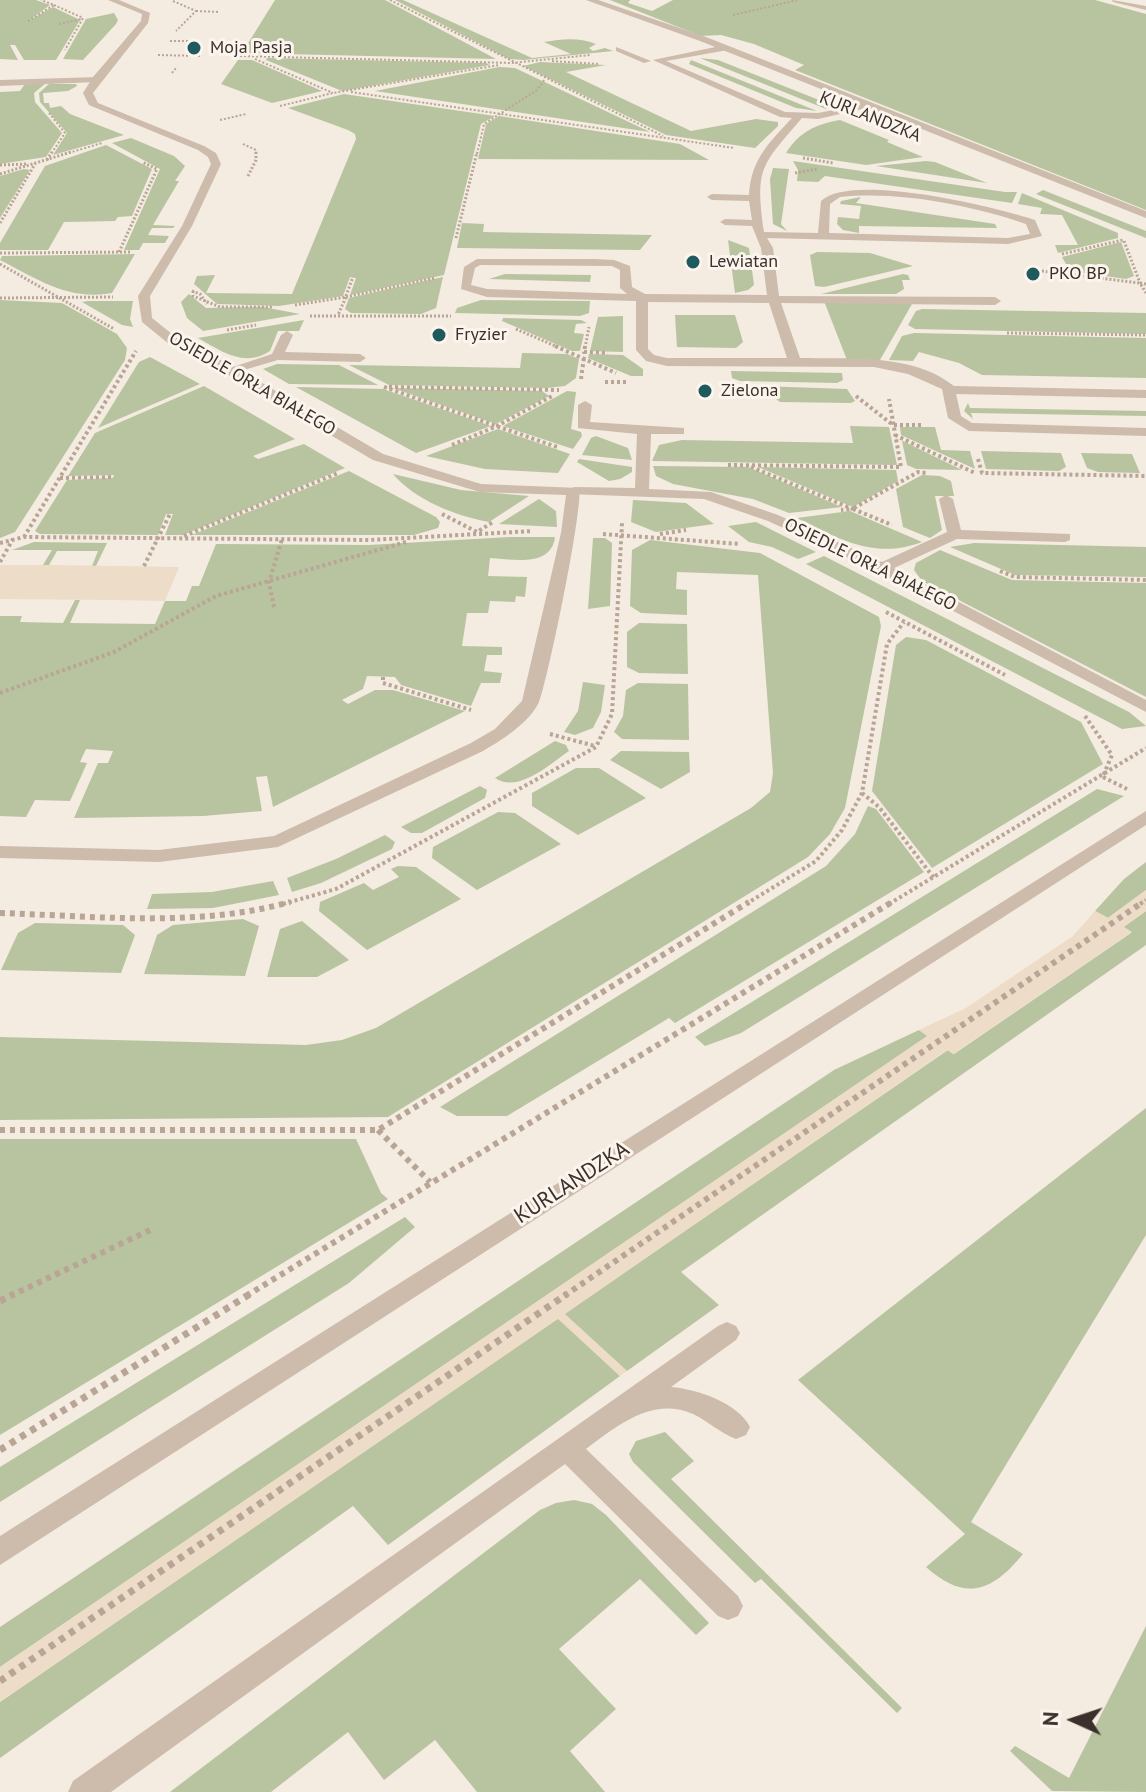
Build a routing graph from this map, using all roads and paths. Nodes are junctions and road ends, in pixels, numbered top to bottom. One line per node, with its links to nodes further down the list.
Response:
1 (41, 0): 7 (path)
2 (112, 0): 30 (street)
3 (169, 0): 9 (path)
4 (390, 0): 26 (path)
5 (1116, 0): 8 (street)
6 (593, 1): 17 (street, KURLANDZKA); 19 (street, KURLANDZKA)
7 (54, 5): 12 (path); 13 (path)
8 (1146, 8)
9 (196, 11): 10 (path); 15 (path)
10 (219, 12)
11 (88, 17): 12 (path)
12 (83, 18): 14 (path); 23 (path)
13 (28, 21)
14 (59, 24)
15 (169, 41): 16 (path); 20 (path)
16 (197, 41)
17 (725, 48): 19 (street); 36 (street, KURLANDZKA)
18 (622, 50): 24 (path); 25 (street)
19 (707, 51): 37 (street, KURLANDZKA); 41 (street)
20 (200, 56)
21 (240, 56): 22 (path)
22 (251, 57): 26 (path); 34 (path)
23 (61, 58)
24 (535, 60): 26 (path); 27 (path)
25 (647, 61)
26 (512, 63): 31 (path); 33 (path)
27 (610, 64)
28 (176, 68): 29 (path)
29 (172, 73)
30 (96, 79): 32 (street); 43 (street)
31 (545, 79): 39 (path); 44 (path)
32 (0, 83)
33 (351, 92): 34 (path); 39 (path)
34 (333, 93): 35 (path)
35 (280, 106)
36 (870, 106): 37 (street); 56 (street, KURLANDZKA)
37 (850, 109): 41 (street); 59 (street, KURLANDZKA)
38 (45, 110): 49 (path)
39 (502, 113): 44 (path); 63 (path)
40 (246, 114): 42 (path)
41 (798, 117): 47 (street)
42 (228, 118)
43 (154, 129): 49 (path); 73 (street)
44 (667, 138): 47 (path)
45 (234, 140): 46 (path)
46 (256, 150)
47 (766, 153): 52 (path); 55 (street)
48 (131, 156): 64 (path)
49 (47, 160): 50 (path)
50 (36, 163): 51 (path); 53 (path); 58 (path)
51 (0, 165)
52 (843, 165)
53 (0, 174)
54 (712, 197): 55 (street)
55 (754, 198): 60 (street)
56 (1146, 215)
57 (725, 222): 60 (street)
58 (0, 223)
59 (1133, 224)
60 (757, 229): 61 (street); 75 (street)
61 (823, 236): 61 (street)
62 (1135, 237): 68 (path)
63 (454, 248)
64 (119, 252)
65 (0, 264): 77 (path)
66 (447, 275): 74 (path)
67 (353, 277): 74 (path)
68 (1140, 283): 69 (path); 71 (path)
69 (1146, 284)
70 (187, 290): 80 (path)
71 (1146, 293)
72 (594, 295): 78 (street); 78 (street); 95 (path)
73 (144, 296): 77 (path); 93 (street, OSIEDLE ORŁA BIAŁEGO)
74 (346, 297): 82 (path); 83 (path)
75 (773, 297): 78 (street); 79 (street); 100 (street)
76 (0, 298): 77 (path)
77 (63, 298): 89 (path)
78 (642, 298): 100 (street)
79 (995, 301)
80 (278, 308)
81 (439, 308): 84 (path)
82 (317, 315): 83 (path); 86 (path)
83 (338, 315): 84 (path)
84 (437, 316): 85 (path)
85 (462, 316)
86 (305, 317)
87 (268, 323): 93 (path)
88 (513, 328): 99 (path)
89 (119, 332)
90 (993, 333): 92 (path)
91 (287, 335): 97 (street)
92 (1146, 335)
93 (173, 341): 101 (street, OSIEDLE ORŁA BIAŁEGO)
94 (139, 346): 123 (path)
95 (584, 352): 96 (path); 99 (path)
96 (610, 353)
97 (277, 356): 98 (street); 101 (street)
98 (360, 358)
99 (583, 358): 103 (path)
100 (795, 362): 106 (street)
101 (230, 370): 116 (street, OSIEDLE ORŁA BIAŁEGO)
102 (581, 382): 104 (path)
103 (638, 382)
104 (572, 386)
105 (384, 387): 116 (path)
106 (948, 390): 107 (street); 113 (street)
107 (1146, 394)
108 (889, 398): 110 (path)
109 (585, 405): 111 (street)
110 (893, 425)
111 (644, 430): 112 (street); 125 (street)
112 (679, 431)
113 (1146, 432)
114 (895, 435): 120 (path)
115 (975, 451): 121 (path)
116 (393, 462): 124 (street, OSIEDLE ORŁA BIAŁEGO)
117 (901, 467): 119 (path)
118 (351, 468): 133 (path)
119 (918, 472)
120 (975, 473)
121 (1146, 476)
122 (114, 477): 123 (path)
123 (59, 478): 130 (path)
124 (574, 491): 125 (street, OSIEDLE ORŁA BIAŁEGO); 128 (street)
125 (642, 493): 141 (street, OSIEDLE ORŁA BIAŁEGO)
126 (946, 499): 129 (street)
127 (170, 514): 132 (path)
128 (569, 533): 136 (path); 138 (path); 157 (street)
129 (955, 534): 131 (street); 141 (street)
130 (24, 537): 132 (path); 134 (path)
131 (1065, 537)
132 (157, 538): 133 (path); 140 (path)
133 (180, 538): 135 (path)
134 (13, 539): 137 (path); 139 (path)
135 (282, 539): 136 (path); 142 (path)
136 (415, 539): 142 (path)
137 (0, 543)
138 (749, 545)
139 (0, 562)
140 (144, 566)
141 (882, 568): 147 (street, OSIEDLE ORŁA BIAŁEGO)
142 (269, 582): 143 (path); 146 (path)
143 (274, 607)
144 (383, 677): 149 (path)
145 (1017, 681): 155 (path)
146 (0, 693)
147 (1146, 707)
148 (1073, 711): 153 (path)
149 (482, 713)
150 (546, 732): 151 (path)
151 (596, 747)
152 (1146, 748): 153 (path)
153 (1103, 777): 154 (path); 158 (path)
154 (1131, 792)
155 (862, 793): 158 (path); 161 (path)
156 (1146, 817): 170 (street, KURLANDZKA)
157 (0, 852)
158 (934, 878): 162 (path)
159 (1146, 900): 172 (path)
160 (0, 1130): 161 (path)
161 (378, 1130): 162 (path)
162 (430, 1182): 169 (path)
163 (150, 1230): 164 (path)
164 (0, 1301)
165 (727, 1333): 166 (street)
166 (619, 1409): 167 (street); 168 (street)
167 (736, 1427)
168 (566, 1447): 171 (street); 173 (street)
169 (0, 1450)
170 (0, 1552)
171 (728, 1606)
172 (0, 1681)
173 (84, 1792)

